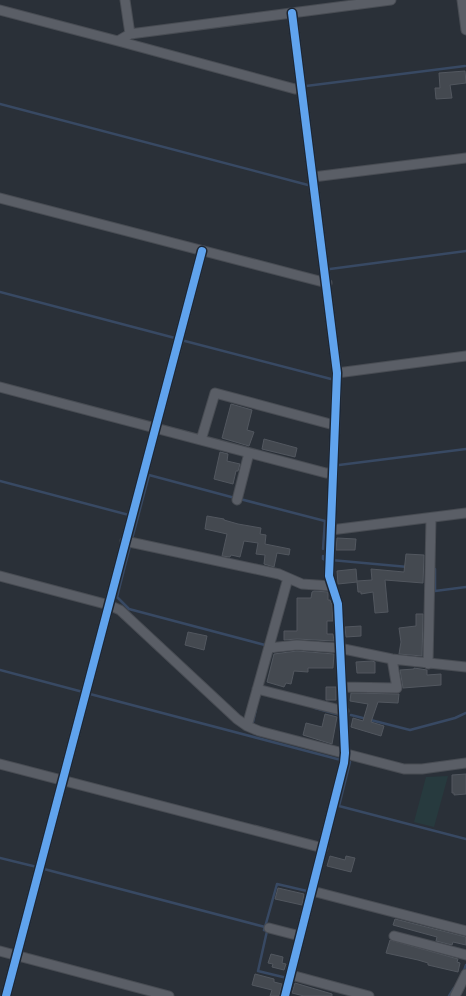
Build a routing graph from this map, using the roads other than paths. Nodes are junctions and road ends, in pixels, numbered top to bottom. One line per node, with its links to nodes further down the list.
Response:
1 (125, 0): 7 (street)
2 (391, 0): 5 (street)
3 (462, 0): 6 (street)
4 (0, 10): 8 (street)
5 (292, 13): 7 (street); 9 (street)
6 (466, 30)
7 (130, 34): 8 (street)
8 (118, 41): 9 (street)
9 (301, 87): 11 (street)
10 (466, 158): 11 (street)
11 (313, 177): 14 (street)
12 (0, 198): 13 (street)
13 (202, 251): 14 (street); 19 (street)
14 (327, 283): 16 (street)
15 (466, 356): 16 (street)
16 (337, 373): 18 (street)
17 (0, 387): 19 (street)
18 (334, 425): 20 (street); 22 (street)
19 (155, 428): 20 (street); 27 (street)
20 (201, 440): 21 (street)
21 (249, 453): 22 (street); 23 (street)
22 (332, 473): 26 (street)
23 (237, 500)
24 (466, 513): 25 (street)
25 (431, 518): 26 (street); 35 (street)
26 (331, 530): 30 (street)
27 (125, 541): 29 (street); 31 (street)
28 (0, 576): 31 (street)
29 (288, 578): 30 (street); 32 (street)
30 (331, 586): 33 (street)
31 (109, 605): 40 (street); 44 (street)
32 (269, 648): 33 (street); 38 (street)
33 (339, 648): 34 (street); 37 (street)
34 (392, 659): 35 (street); 37 (street)
35 (428, 664): 36 (street)
36 (466, 667)
37 (342, 687): 39 (street)
38 (257, 689): 39 (street); 40 (street)
39 (344, 711): 41 (street)
40 (247, 726): 41 (street)
41 (345, 754): 42 (street); 45 (street)
42 (466, 763)
43 (0, 764): 44 (street)
44 (63, 780): 45 (street); 53 (street)
45 (323, 848): 46 (street)
46 (312, 891): 48 (street); 49 (street)
47 (269, 928): 49 (street)
48 (466, 931)
49 (300, 936): 54 (street)
50 (394, 936): 52 (street)
51 (0, 952): 53 (street)
52 (466, 955)
53 (16, 956): 56 (street); 57 (street)
54 (291, 975): 58 (street); 59 (street)
55 (465, 977): 60 (street)
56 (6, 996)
57 (169, 996)
58 (287, 996)
59 (369, 996)
60 (455, 996)

